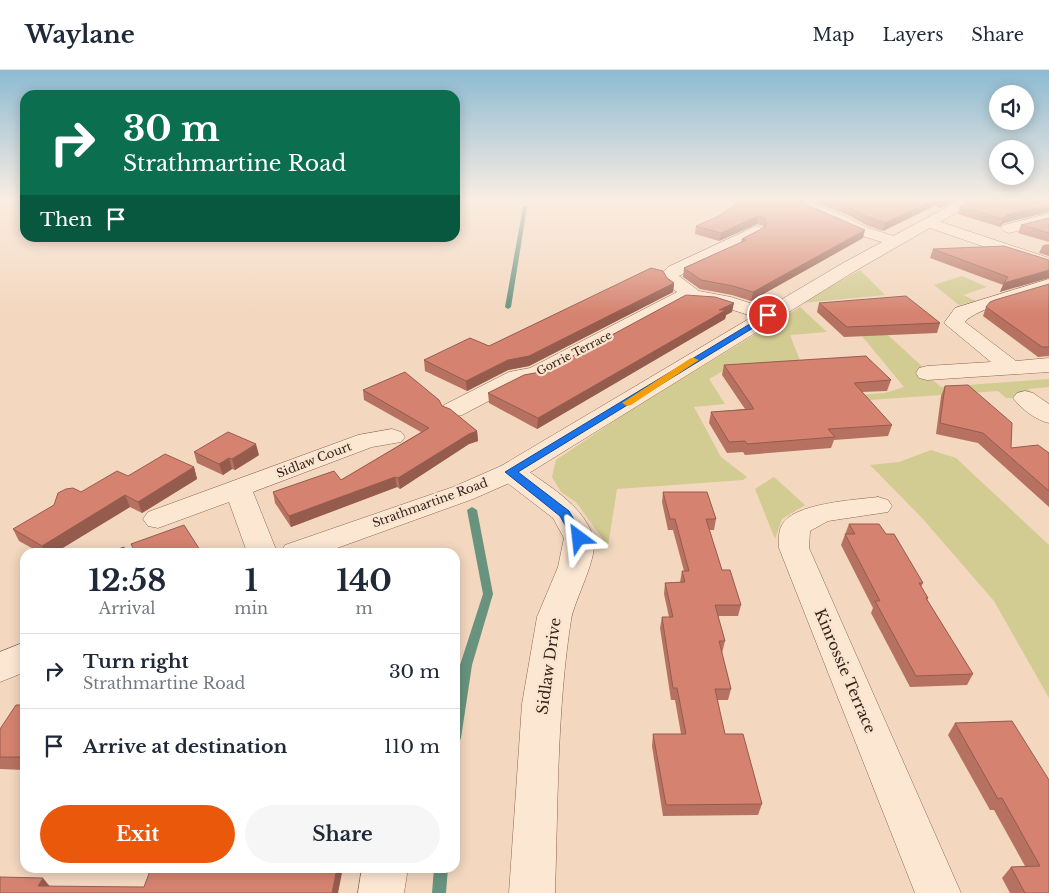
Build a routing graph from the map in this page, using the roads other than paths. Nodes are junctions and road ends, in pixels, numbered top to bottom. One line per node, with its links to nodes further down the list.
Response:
1 (752, 237): 8 (street, Gorrie Terrace)
2 (883, 237): 5 (street)
3 (901, 237): 5 (street, Strathmartine Road)
4 (974, 237): 6 (street)
5 (894, 241): 9 (street, Strathmartine Road)
6 (1045, 260)
7 (1049, 284): 11 (street)
8 (693, 295): 9 (street, Gorrie Terrace); 14 (street, Gorrie Terrace)
9 (768, 315): 17 (street, Strathmartine Road)
10 (1049, 364): 11 (street)
11 (1011, 367): 12 (street)
12 (927, 373)
13 (1025, 398): 15 (street)
14 (453, 410)
15 (1049, 416)
16 (392, 437): 18 (street, Sidlaw Court)
17 (511, 472): 22 (street, Strathmartine Road); 27 (street, Sidlaw Drive)
18 (238, 488): 20 (street, Sidlaw Court); 21 (street)
19 (878, 506): 28 (street, Kinrossie Terrace)
20 (158, 520)
21 (260, 548)
22 (307, 548)
23 (20, 658): 24 (street)
24 (0, 668)
25 (384, 873): 26 (street)
26 (381, 893)
27 (532, 893)
28 (938, 893)

